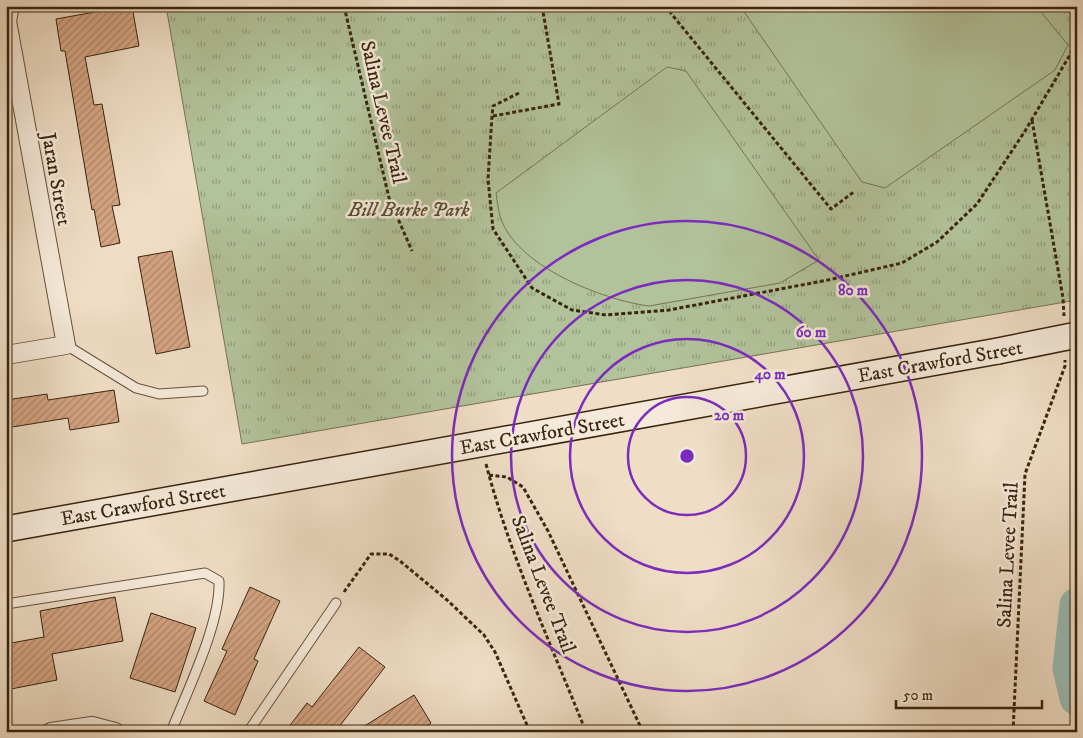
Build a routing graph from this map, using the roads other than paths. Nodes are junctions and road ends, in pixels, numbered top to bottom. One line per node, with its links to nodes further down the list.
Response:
1 (10, 6): 2 (street)
2 (6, 21): 4 (street, Jaran Street)
3 (1070, 326): 7 (street, East Crawford Street, bridge)
4 (66, 345): 5 (street); 6 (lane)
5 (6, 355)
6 (202, 391)
7 (6, 529)
8 (336, 603): 13 (lane)
9 (6, 604): 12 (lane)
10 (52, 732): 11 (street)
11 (115, 732)
12 (171, 732)
13 (248, 732)

